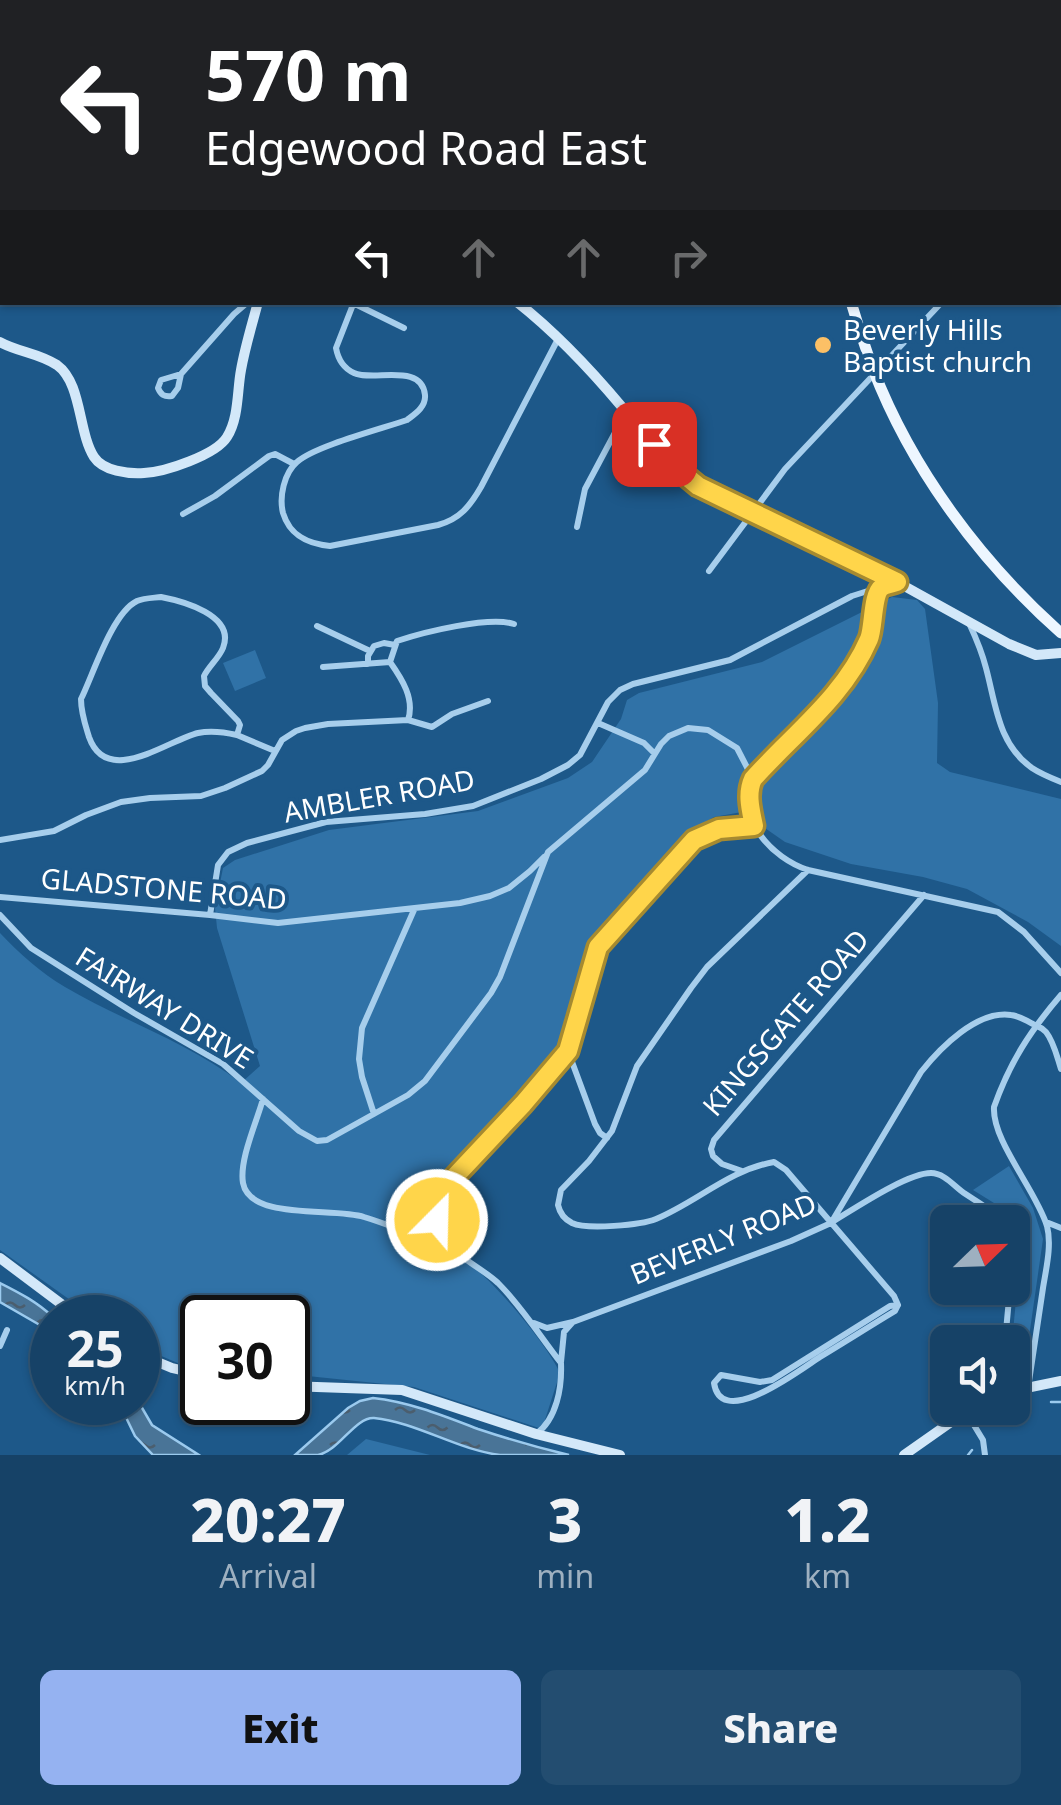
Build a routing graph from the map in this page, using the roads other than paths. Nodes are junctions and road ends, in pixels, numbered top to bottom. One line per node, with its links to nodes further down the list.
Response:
1 (244, 305): 12 (street)
2 (257, 305): 10 (street)
3 (353, 305): 14 (street)
4 (358, 305): 8 (street)
5 (520, 305): 9 (street)
6 (852, 305): 11 (main road)
7 (939, 305): 11 (street)
8 (404, 328)
9 (558, 339): 13 (street); 14 (street)
10 (0, 342)
11 (874, 372): 15 (street); 24 (main road)
12 (181, 374)
13 (626, 412): 15 (street); 17 (street)
14 (294, 464): 16 (street)
15 (751, 512): 18 (street); 19 (street)
16 (183, 514)
17 (577, 527)
18 (708, 572)
19 (897, 582): 20 (street, AMBLER ROAD); 21 (street)
20 (882, 587): 33 (street, AMBLER ROAD); 37 (street)
21 (968, 622): 27 (street); 38 (street)
22 (514, 624): 25 (street)
23 (317, 626): 26 (street)
24 (1058, 626)
25 (395, 646): 26 (street); 28 (street)
26 (370, 651): 29 (street)
27 (1061, 653)
28 (390, 662): 29 (street); 32 (street)
29 (368, 664): 30 (street)
30 (322, 667)
31 (488, 701): 32 (street)
32 (408, 720): 35 (street)
33 (598, 722): 36 (street); 46 (street, AMBLER ROAD)
34 (237, 735): 34 (street); 35 (street)
35 (276, 751): 40 (street)
36 (654, 753): 37 (street, FAIRWAY DRIVE); 41 (street, FAIRWAY DRIVE)
37 (753, 779): 39 (street)
38 (1061, 782)
39 (754, 826): 42 (street); 51 (street)
40 (0, 840)
41 (548, 852): 45 (street, GLADSTONE ROAD); 54 (street, FAIRWAY DRIVE)
42 (808, 870): 43 (street); 55 (street)
43 (924, 895): 48 (street); 56 (street, KINGSGATE ROAD)
44 (0, 897): 46 (street, GLADSTONE ROAD)
45 (414, 908): 46 (street, GLADSTONE ROAD); 54 (street)
46 (210, 915)
47 (0, 916): 53 (street, FAIRWAY DRIVE)
48 (1061, 973)
49 (1061, 995): 50 (street)
50 (1035, 1026): 52 (street); 58 (street); 59 (street, BEVERLY ROAD)
51 (568, 1051): 55 (street); 61 (street)
52 (1061, 1069)
53 (264, 1100): 54 (street, FAIRWAY DRIVE); 61 (street)
54 (374, 1114)
55 (607, 1138): 56 (street)
56 (742, 1171): 59 (street)
57 (986, 1205): 59 (street)
58 (1046, 1222): 60 (street); 70 (street)
59 (831, 1223): 64 (street); 66 (street, BEVERLY ROAD)
60 (1061, 1228)
61 (460, 1254): 65 (street)
62 (0, 1258): 63 (street)
63 (49, 1295)
64 (896, 1300): 64 (street)
65 (526, 1317): 66 (street, BEVERLY ROAD); 69 (street)
66 (572, 1322): 69 (street)
67 (8, 1330): 68 (street)
68 (0, 1346)
69 (561, 1362): 76 (street)
70 (1030, 1374)
71 (1061, 1382): 73 (street)
72 (310, 1387): 77 (street)
73 (1030, 1388)
74 (946, 1425): 79 (street)
75 (976, 1425): 80 (street)
76 (555, 1429): 77 (street); 77 (street); 78 (street)
77 (536, 1434)
78 (620, 1455)
79 (904, 1455)
80 (985, 1455)

